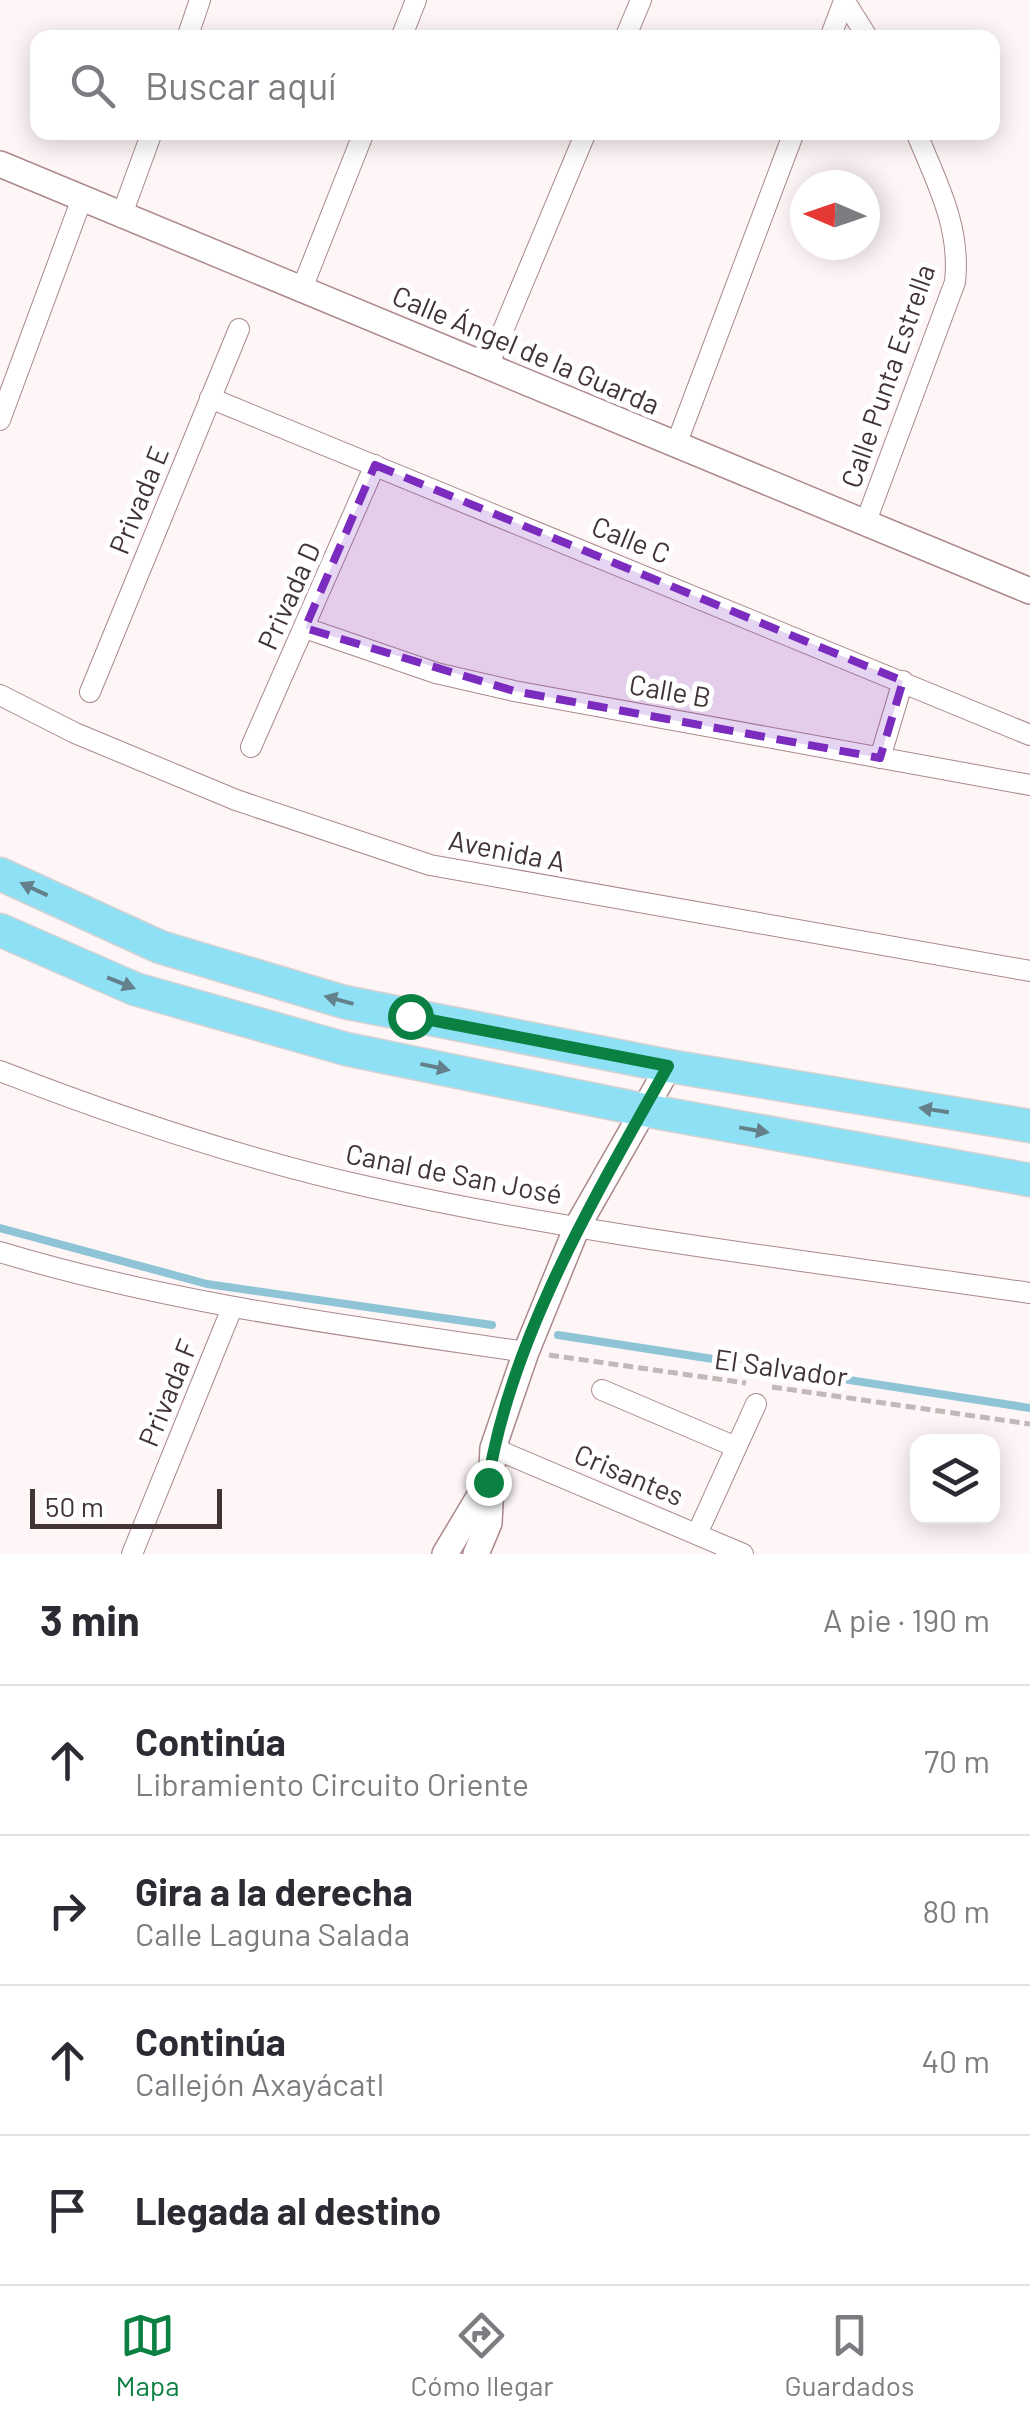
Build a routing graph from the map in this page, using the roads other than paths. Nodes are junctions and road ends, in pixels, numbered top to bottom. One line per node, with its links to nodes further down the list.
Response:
1 (200, 0): 5 (street)
2 (416, 0): 6 (street)
3 (641, 0): 7 (street)
4 (844, 0): 8 (street); 9 (street)
5 (189, 30)
6 (405, 30)
7 (628, 30)
8 (833, 30)
9 (863, 30)
10 (149, 140): 17 (street)
11 (361, 140): 18 (street)
12 (583, 140): 20 (street)
13 (791, 140): 23 (street)
14 (919, 140): 25 (street, Calle Punta Estrella)
15 (0, 164): 16 (street, Calle Ángel de la Guarda)
16 (81, 202): 17 (street, Calle Ángel de la Guarda); 22 (street)
17 (121, 218): 18 (street, Calle Ángel de la Guarda)
18 (301, 291): 20 (street, Calle Ángel de la Guarda)
19 (239, 329): 21 (street, Privada E)
20 (489, 364): 23 (street, Calle Ángel de la Guarda)
21 (210, 398): 24 (street, Calle C); 29 (street, Privada E)
22 (0, 420)
23 (676, 445): 25 (street, Calle Ángel de la Guarda)
24 (375, 466): 27 (street, Privada D); 28 (street, Calle C)
25 (865, 524): 26 (street, Calle Ángel de la Guarda)
26 (1030, 591)
27 (305, 628): 32 (street, Privada D); 33 (street, Calle B)
28 (904, 680): 31 (street, Calle C); 33 (street)
29 (90, 692)
30 (0, 695): 37 (street, Avenida A)
31 (1030, 735)
32 (251, 747)
33 (880, 758): 34 (street, Calle B)
34 (1030, 784)
35 (0, 874): 38 (main road, one-way to 35)
36 (0, 930): 40 (main road, one-way to 40)
37 (1030, 970)
38 (668, 1066): 40 (street); 41 (main road, one-way to 38)
39 (0, 1071): 43 (street, Canal de San José)
40 (644, 1110): 42 (main road, one-way to 42); 43 (street)
41 (1030, 1126)
42 (1030, 1180)
43 (578, 1227): 45 (street, Canal de San José); 47 (street)
44 (0, 1252): 46 (street)
45 (1030, 1293)
46 (232, 1308): 47 (street); 54 (street, Privada F)
47 (526, 1352): 51 (street)
48 (602, 1390): 50 (street)
49 (756, 1404): 50 (street)
50 (736, 1447): 53 (street)
51 (494, 1448): 52 (street); 53 (street, Crisantes)
52 (488, 1482): 55 (street); 56 (street)
53 (697, 1534): 57 (street, Crisantes)
54 (132, 1554)
55 (445, 1554)
56 (476, 1554)
57 (743, 1554)

